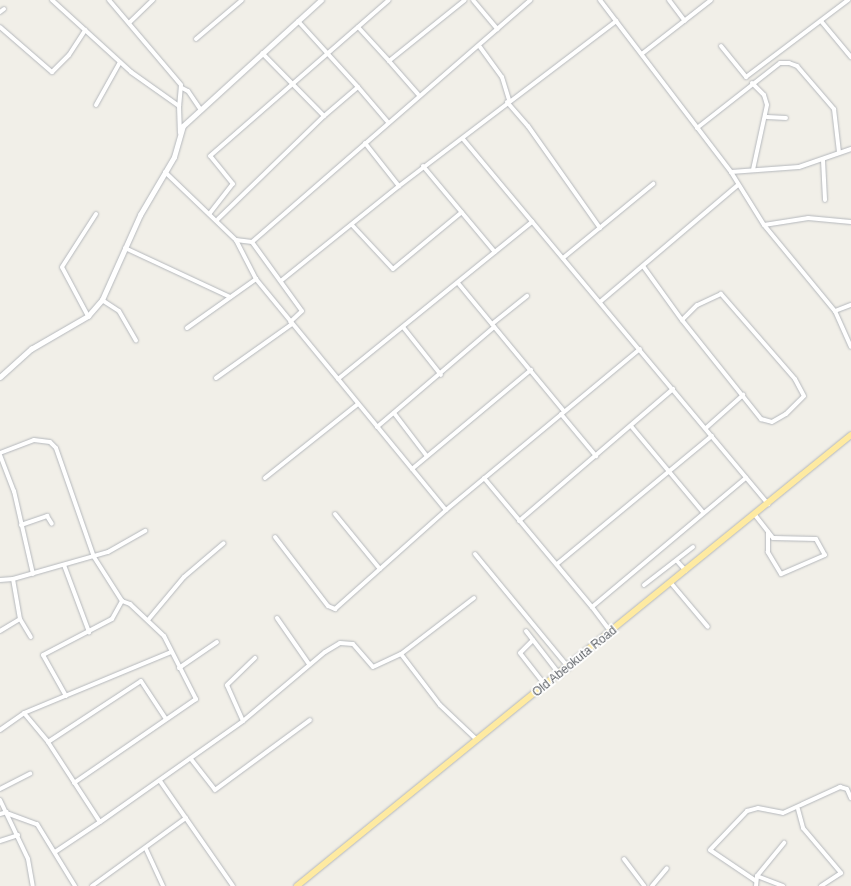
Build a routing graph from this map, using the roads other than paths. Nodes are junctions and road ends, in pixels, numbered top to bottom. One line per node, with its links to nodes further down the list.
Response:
1 (52, 0): 22 (street)
2 (109, 0): 18 (street)
3 (153, 0): 18 (street)
4 (242, 0): 23 (street)
5 (321, 0): 14 (street)
6 (389, 0): 20 (street)
7 (465, 0): 32 (street)
8 (473, 0): 21 (street)
9 (600, 0): 15 (street)
10 (669, 0): 16 (street)
11 (711, 0): 16 (street)
12 (848, 0): 17 (street)
13 (528, 1): 21 (street)
14 (298, 21): 28 (street); 29 (street)
15 (616, 21): 30 (street); 39 (street)
16 (685, 21): 30 (street)
17 (821, 21): 24 (street); 27 (street)
18 (130, 22): 37 (street)
19 (0, 27): 22 (street)
20 (358, 27): 28 (street); 32 (street)
21 (497, 29): 25 (street)
22 (85, 30): 33 (street)
23 (196, 39)
24 (721, 46)
25 (480, 47): 38 (street); 39 (street)
26 (851, 48): 27 (street)
27 (846, 51): 31 (street)
28 (329, 52): 34 (street); 36 (street)
29 (262, 53): 34 (street); 42 (street)
30 (643, 53): 47 (street)
31 (851, 57)
32 (389, 61): 38 (street)
33 (120, 62): 40 (street); 41 (street)
34 (294, 83): 43 (street); 63 (street)
35 (752, 83): 44 (street); 47 (street); 52 (street)
36 (358, 87): 43 (street); 46 (street)
37 (182, 88): 41 (street); 42 (street)
38 (418, 94): 46 (street)
39 (508, 101): 49 (street); 70 (street)
40 (96, 105)
41 (179, 106): 48 (street)
42 (200, 109): 48 (street)
43 (324, 116): 65 (street)
44 (767, 117): 45 (street); 55 (street)
45 (786, 118)
46 (387, 121): 50 (street)
47 (697, 128): 57 (street)
48 (180, 133): 56 (street)
49 (463, 139): 54 (street); 66 (street)
50 (365, 143): 60 (street); 72 (street)
51 (851, 149): 52 (street)
52 (840, 152): 53 (street)
53 (823, 160): 55 (street); 61 (street)
54 (423, 166): 60 (street); 62 (street)
55 (752, 170): 57 (street)
56 (165, 172): 63 (street); 73 (street)
57 (731, 172): 59 (street)
58 (653, 184): 70 (street)
59 (738, 185): 68 (street); 76 (street)
60 (399, 186): 69 (street)
61 (825, 200)
62 (462, 212): 69 (street); 74 (street)
63 (210, 213): 65 (street)
64 (96, 214): 86 (street)
65 (218, 220): 71 (street)
66 (532, 222): 74 (street); 75 (street)
67 (851, 222): 68 (street)
68 (764, 224): 85 (street)
69 (352, 225): 78 (street)
70 (600, 228): 75 (street)
71 (236, 240): 72 (street); 77 (street)
72 (252, 242): 78 (street)
73 (125, 248): 81 (street); 82 (street)
74 (495, 252): 79 (street)
75 (563, 258): 83 (street)
76 (643, 266): 83 (street); 87 (street)
77 (256, 279): 81 (street); 88 (street)
78 (282, 280): 88 (street)
79 (458, 283): 89 (street); 90 (street)
80 (527, 296): 89 (street)
81 (230, 297): 91 (street)
82 (102, 300): 86 (street); 92 (street)
83 (600, 302): 94 (street)
84 (851, 305): 85 (street)
85 (835, 311): 93 (street)
86 (88, 316): 97 (street)
87 (682, 320): 101 (street); 101 (street)
88 (291, 323): 98 (street); 99 (street)
89 (493, 326): 95 (street); 96 (street)
90 (403, 327): 96 (street); 99 (street)
91 (187, 328)
92 (136, 340)
93 (851, 348)
94 (640, 350): 100 (street); 103 (street)
95 (532, 370): 103 (street); 111 (street)
96 (440, 375): 104 (street)
97 (0, 377)
98 (216, 378)
99 (338, 379): 102 (street)
100 (673, 389): 105 (street); 107 (street)
101 (743, 395): 107 (street)
102 (358, 404): 106 (street); 115 (street)
103 (563, 412): 112 (street); 116 (street)
104 (394, 413): 106 (street); 111 (street)
105 (631, 426): 112 (street); 114 (street)
106 (377, 427): 113 (street)
107 (706, 428): 109 (street)
108 (851, 435): 118 (highway, Old Abeokuta Road)
109 (712, 436): 114 (street); 117 (street)
110 (0, 454): 125 (street); 132 (street)
111 (426, 455): 113 (street)
112 (596, 456): 123 (street)
113 (412, 469): 119 (street)
114 (668, 472): 120 (street); 134 (street)
115 (265, 478)
116 (484, 478): 119 (street); 123 (street)
117 (746, 478): 118 (street); 120 (street)
118 (768, 504): 122 (highway, Old Abeokuta Road)
119 (446, 510): 136 (street)
120 (703, 512): 145 (street)
121 (335, 514): 136 (street)
122 (755, 515): 127 (street); 137 (highway, Old Abeokuta Road)
123 (519, 521): 134 (street)
124 (52, 524): 125 (street)
125 (21, 525): 138 (street)
126 (145, 531): 132 (street)
127 (768, 532): 127 (street)
128 (275, 537): 136 (street)
129 (224, 542): 148 (street)
130 (693, 548): 133 (street)
131 (475, 554): 162 (street)
132 (94, 557): 135 (street); 144 (street)
133 (677, 561): 137 (street); 142 (street)
134 (557, 564): 145 (street)
135 (64, 565): 138 (street); 152 (street)
136 (380, 569)
137 (686, 572): 141 (highway, Old Abeokuta Road)
138 (33, 574): 139 (street)
139 (13, 579): 140 (street); 147 (street)
140 (0, 580)
141 (671, 584): 149 (street); 153 (highway, Old Abeokuta Road)
142 (644, 585)
143 (474, 598): 158 (street)
144 (122, 601): 148 (street); 152 (street)
145 (592, 607): 153 (street)
146 (277, 618): 160 (street)
147 (20, 619): 150 (street); 154 (street)
148 (148, 620): 157 (street)
149 (708, 627)
150 (0, 631)
151 (526, 631): 155 (street)
152 (89, 632): 165 (street)
153 (612, 632): 162 (highway, Old Abeokuta Road)
154 (31, 637)
155 (533, 640): 163 (street); 164 (street)
156 (217, 642): 161 (street)
157 (170, 652): 161 (street); 165 (street)
158 (400, 654): 160 (street); 171 (street)
159 (255, 658): 169 (street)
160 (309, 664): 169 (street)
161 (179, 668): 167 (street)
162 (569, 668): 163 (highway, Old Abeokuta Road)
163 (560, 675): 164 (highway, Old Abeokuta Road)
164 (546, 686): 171 (highway, Old Abeokuta Road)
165 (66, 696): 166 (street)
166 (24, 713): 170 (street); 172 (street)
167 (166, 719): 172 (street); 176 (street)
168 (310, 720): 173 (street)
169 (243, 721): 173 (street)
170 (0, 730)
171 (477, 740): 198 (highway, Old Abeokuta Road)
172 (48, 742): 176 (street)
173 (191, 759): 175 (street)
174 (30, 774): 177 (street)
175 (160, 781): 183 (street); 184 (street)
176 (74, 783): 184 (street)
177 (0, 789)
178 (851, 798): 180 (street)
179 (0, 800): 181 (street)
180 (798, 809): 192 (street); 203 (street)
181 (8, 813): 182 (street); 185 (street); 189 (street)
182 (0, 814)
183 (186, 818): 188 (street); 197 (street)
184 (100, 822): 189 (street)
185 (18, 835): 186 (street); 193 (street)
186 (0, 841)
187 (784, 843): 192 (street)
188 (146, 849): 195 (street); 196 (street)
189 (55, 852): 194 (street)
190 (624, 859): 199 (street)
191 (667, 868): 200 (street)
192 (757, 878): 201 (street); 202 (street)
193 (32, 886)
194 (75, 886)
195 (92, 886)
196 (163, 886)
197 (233, 886)
198 (297, 886)
199 (644, 886)
200 (652, 886)
201 (756, 886)
202 (783, 886)
203 (821, 886)

